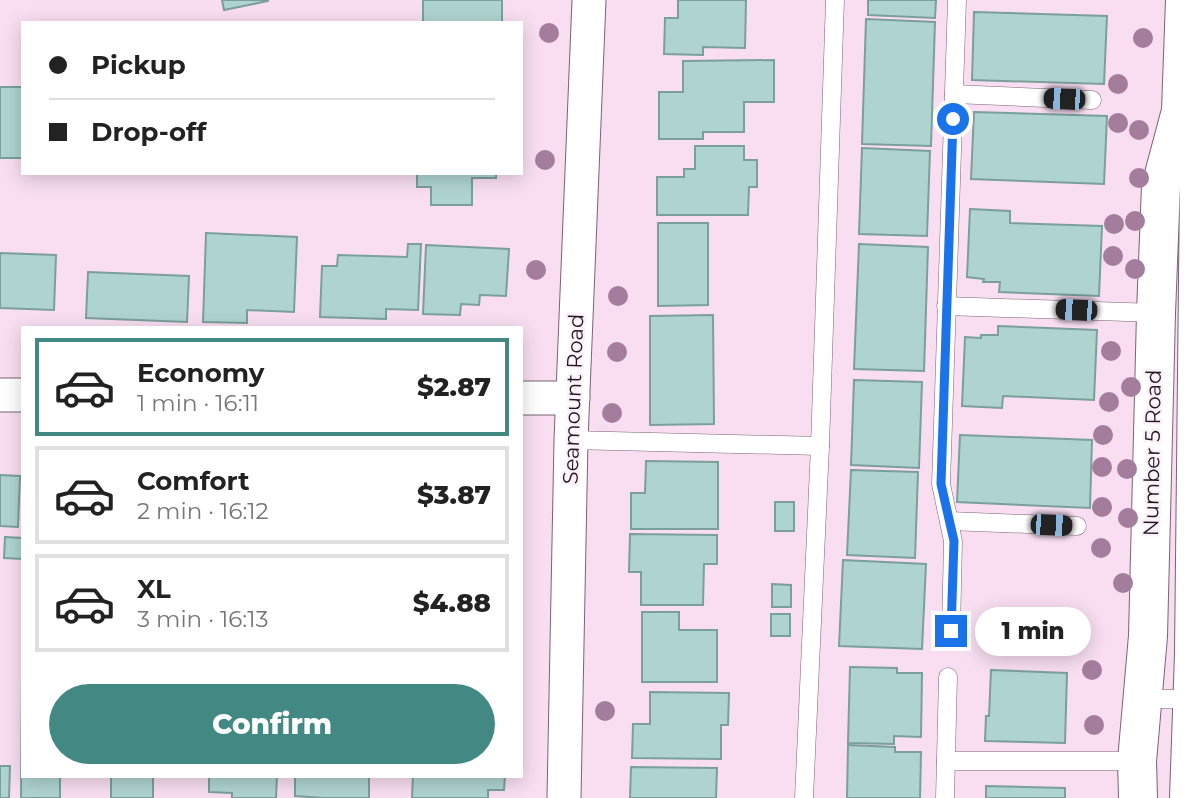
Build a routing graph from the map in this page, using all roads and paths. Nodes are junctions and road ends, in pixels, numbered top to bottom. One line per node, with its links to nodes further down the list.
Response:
1 (589, 0): 13 (street, Seamount Road)
2 (835, 0): 15 (lane)
3 (957, 0): 5 (lane)
4 (1185, 0): 7 (main road, Number 5 Road)
5 (954, 94): 6 (lane); 8 (lane)
6 (1092, 100)
7 (1181, 111): 9 (main road, Number 5 Road); 21 (main road, Number 5 Road)
8 (946, 306): 9 (lane); 16 (lane)
9 (1156, 313): 20 (main road, Number 5 Road)
10 (0, 395): 11 (street)
11 (21, 395)
12 (523, 398): 13 (street)
13 (572, 398): 14 (street, Seamount Road)
14 (571, 440): 15 (lane); 24 (street, Seamount Road)
15 (821, 446): 25 (lane)
16 (949, 521): 17 (lane); 18 (lane)
17 (1077, 526)
18 (951, 631)
19 (948, 677): 22 (lane)
20 (1143, 699): 21 (lane); 23 (main road, Number 5 Road)
21 (1197, 699): 28 (main road, Number 5 Road)
22 (946, 761): 23 (lane); 26 (lane)
23 (1137, 761): 27 (main road, Number 5 Road)
24 (564, 798)
25 (804, 798)
26 (945, 798)
27 (1138, 798)
28 (1189, 798)

